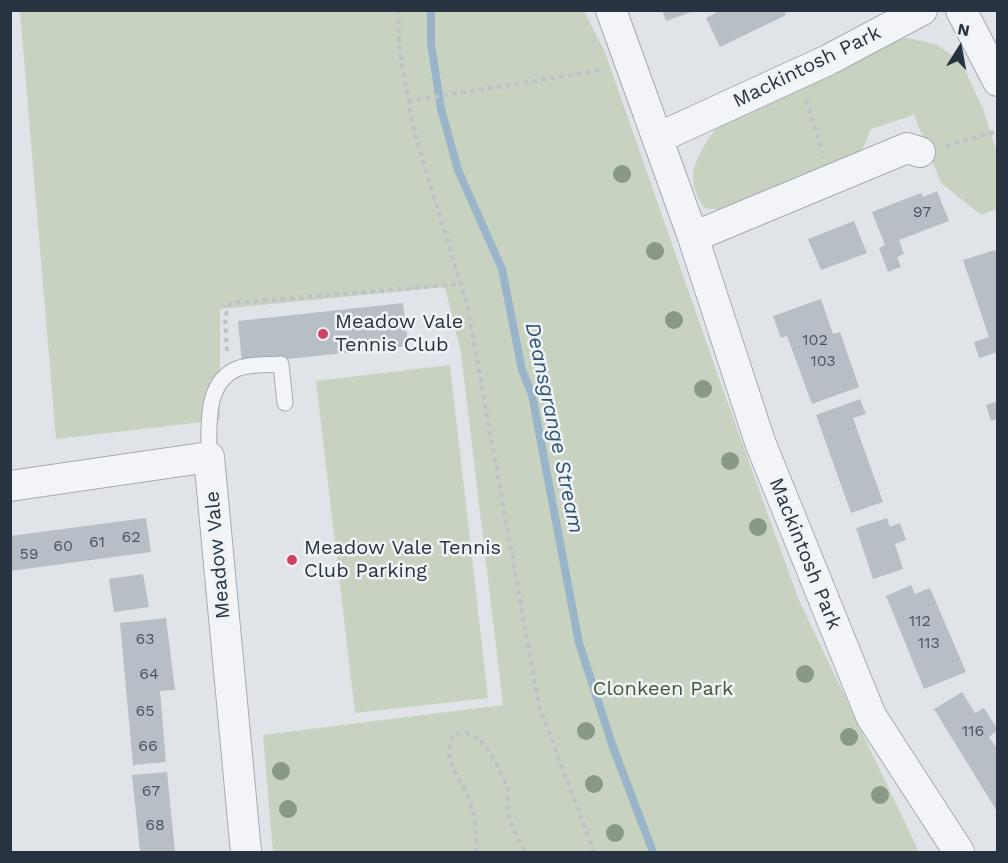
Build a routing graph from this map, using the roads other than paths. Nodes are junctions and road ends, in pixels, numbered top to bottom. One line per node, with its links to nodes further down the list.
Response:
1 (611, 10): 5 (street, Mackintosh Park)
2 (922, 10): 5 (street, Mackintosh Park)
3 (961, 10): 4 (street)
4 (998, 81)
5 (658, 138): 7 (street, Mackintosh Park)
6 (920, 152): 7 (street)
7 (693, 237): 12 (street, Mackintosh Park)
8 (285, 403): 9 (lane)
9 (209, 457): 10 (street); 11 (street, Meadow Vale)
10 (10, 486)
11 (246, 852)
12 (959, 852)

